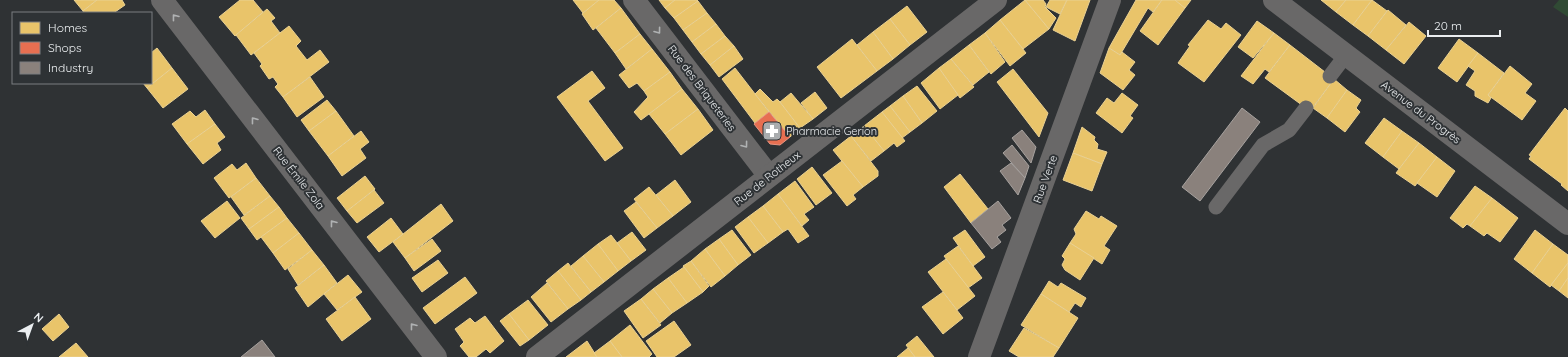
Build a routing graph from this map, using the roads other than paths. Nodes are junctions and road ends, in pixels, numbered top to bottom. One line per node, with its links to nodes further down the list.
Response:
1 (162, 0): 12 (street, Rue Émile Zola, one-way to 1)
2 (634, 0): 9 (street, Rue des Briqueteries, one-way to 9)
3 (996, 0): 9 (street, Rue de Rotheux)
4 (1110, 0): 14 (street, Rue Verte)
5 (1274, 0): 6 (street, Avenue du Progrès)
6 (1346, 55): 7 (lane); 11 (street, Avenue du Progrès)
7 (1330, 76)
8 (1306, 108): 10 (lane)
9 (769, 176): 13 (street, Rue de Rotheux)
10 (1216, 207)
11 (1568, 224)
12 (436, 357)
13 (537, 357)
14 (979, 357)

